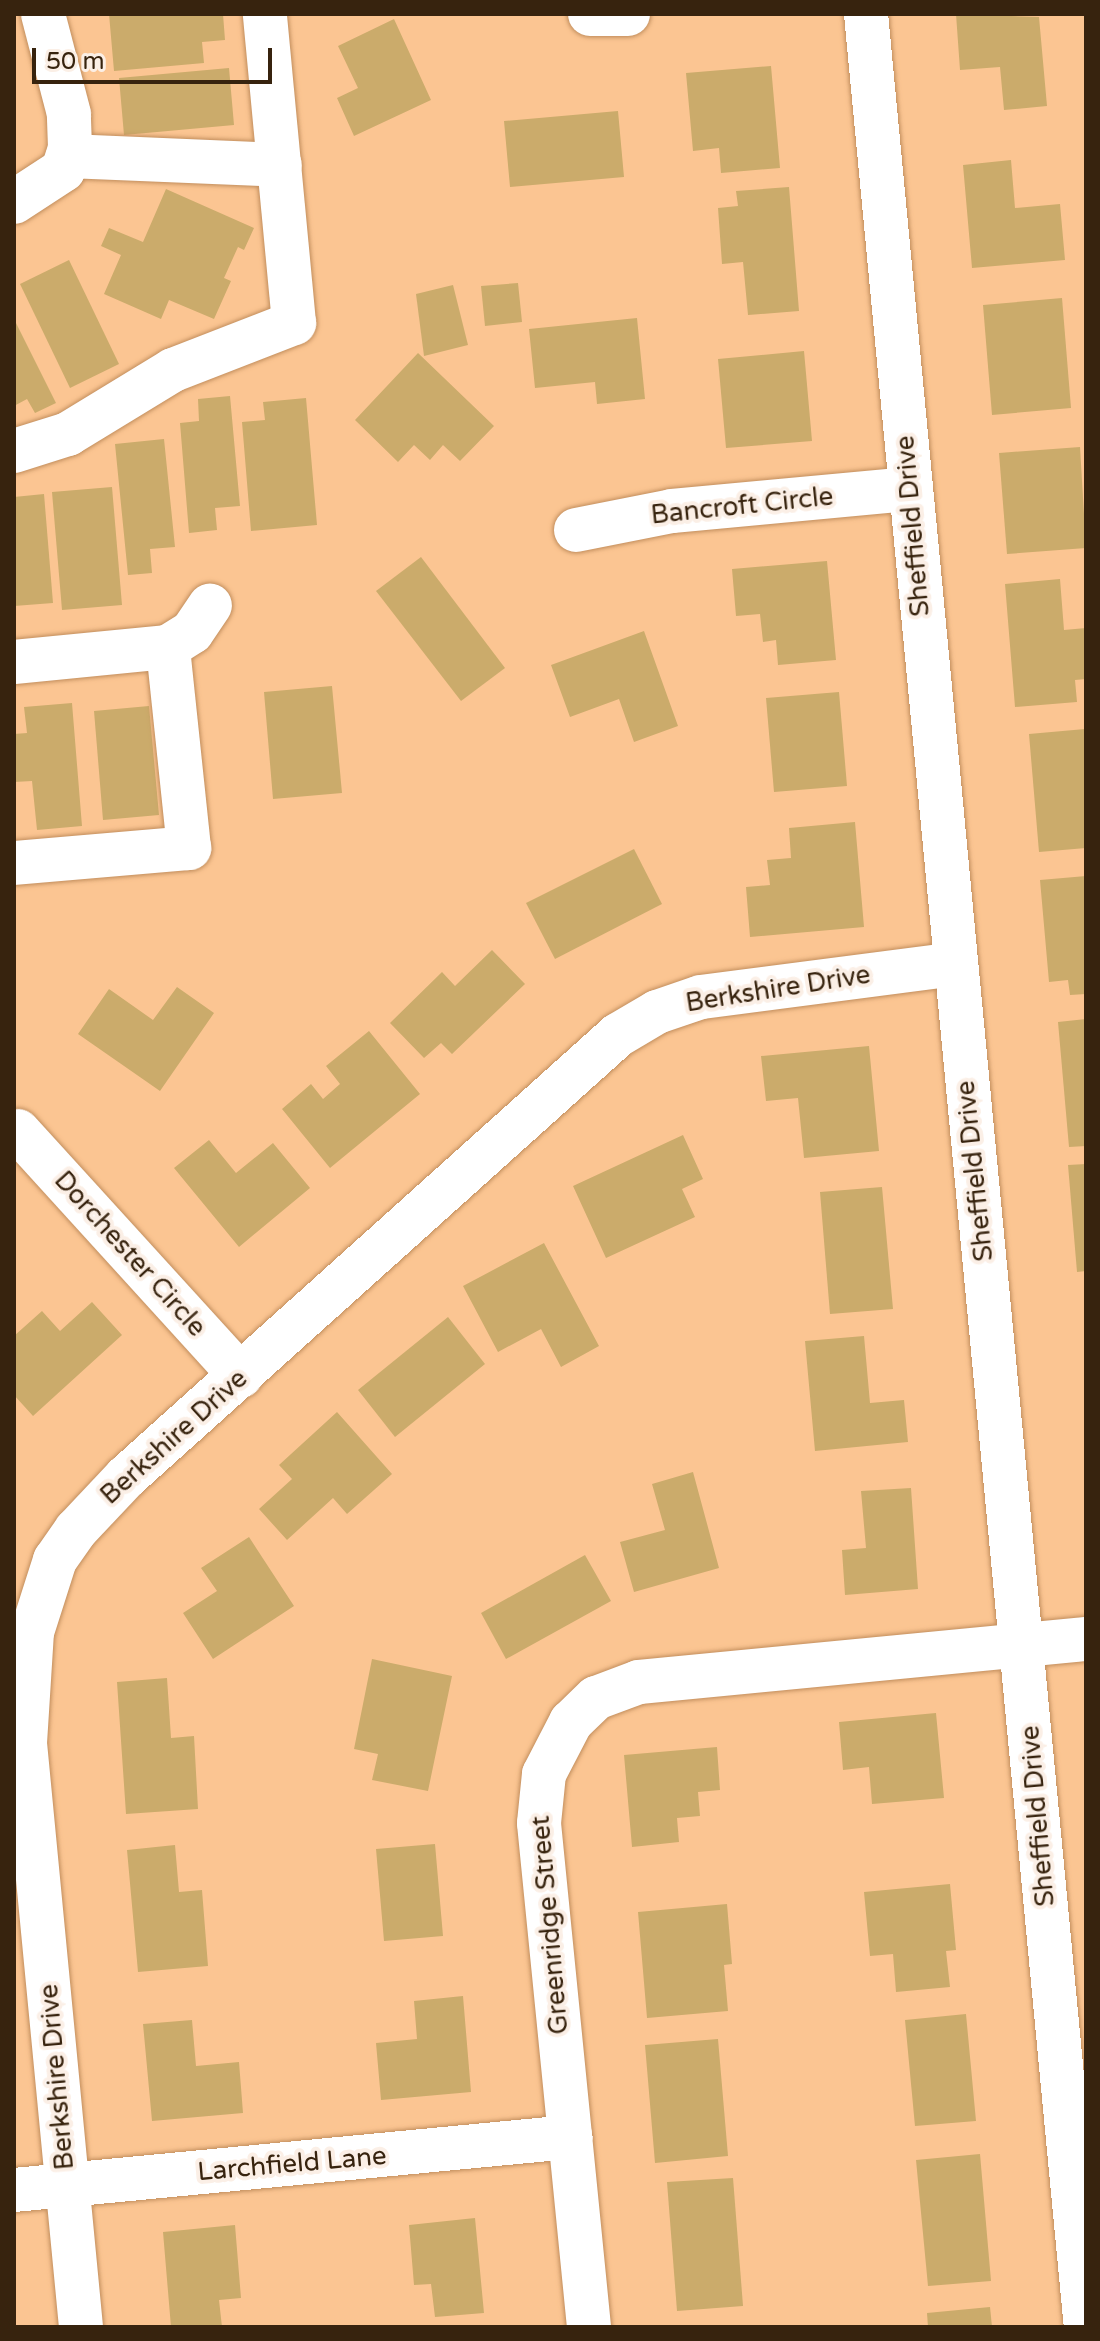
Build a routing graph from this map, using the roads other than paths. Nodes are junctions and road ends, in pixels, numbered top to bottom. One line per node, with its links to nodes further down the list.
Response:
1 (43, 14): 6 (street)
2 (265, 14): 7 (street)
3 (590, 14): 4 (street)
4 (628, 14)
5 (866, 14): 10 (street, Sheffield Drive)
6 (68, 156): 7 (street); 8 (street)
7 (280, 165): 9 (street)
8 (14, 202)
9 (14, 451)
10 (910, 489): 11 (street, Bancroft Circle); 16 (street, Sheffield Drive)
11 (576, 530)
12 (210, 605): 13 (street)
13 (168, 647): 14 (street); 15 (street)
14 (14, 662)
15 (14, 863)
16 (955, 964): 18 (street, Berkshire Drive); 20 (street, Sheffield Drive)
17 (18, 1131): 18 (street, Dorchester Circle)
18 (241, 1376): 22 (street, Berkshire Drive)
19 (1086, 1639): 20 (street, Greenridge Street)
20 (1022, 1646): 21 (street, Greenridge Street); 26 (street, Sheffield Drive)
21 (570, 2137): 22 (street, Larchfield Lane); 25 (street, Greenridge Street)
22 (68, 2185): 23 (street, Larchfield Lane); 24 (street, Berkshire Drive)
23 (14, 2190)
24 (81, 2327)
25 (589, 2327)
26 (1086, 2327)

